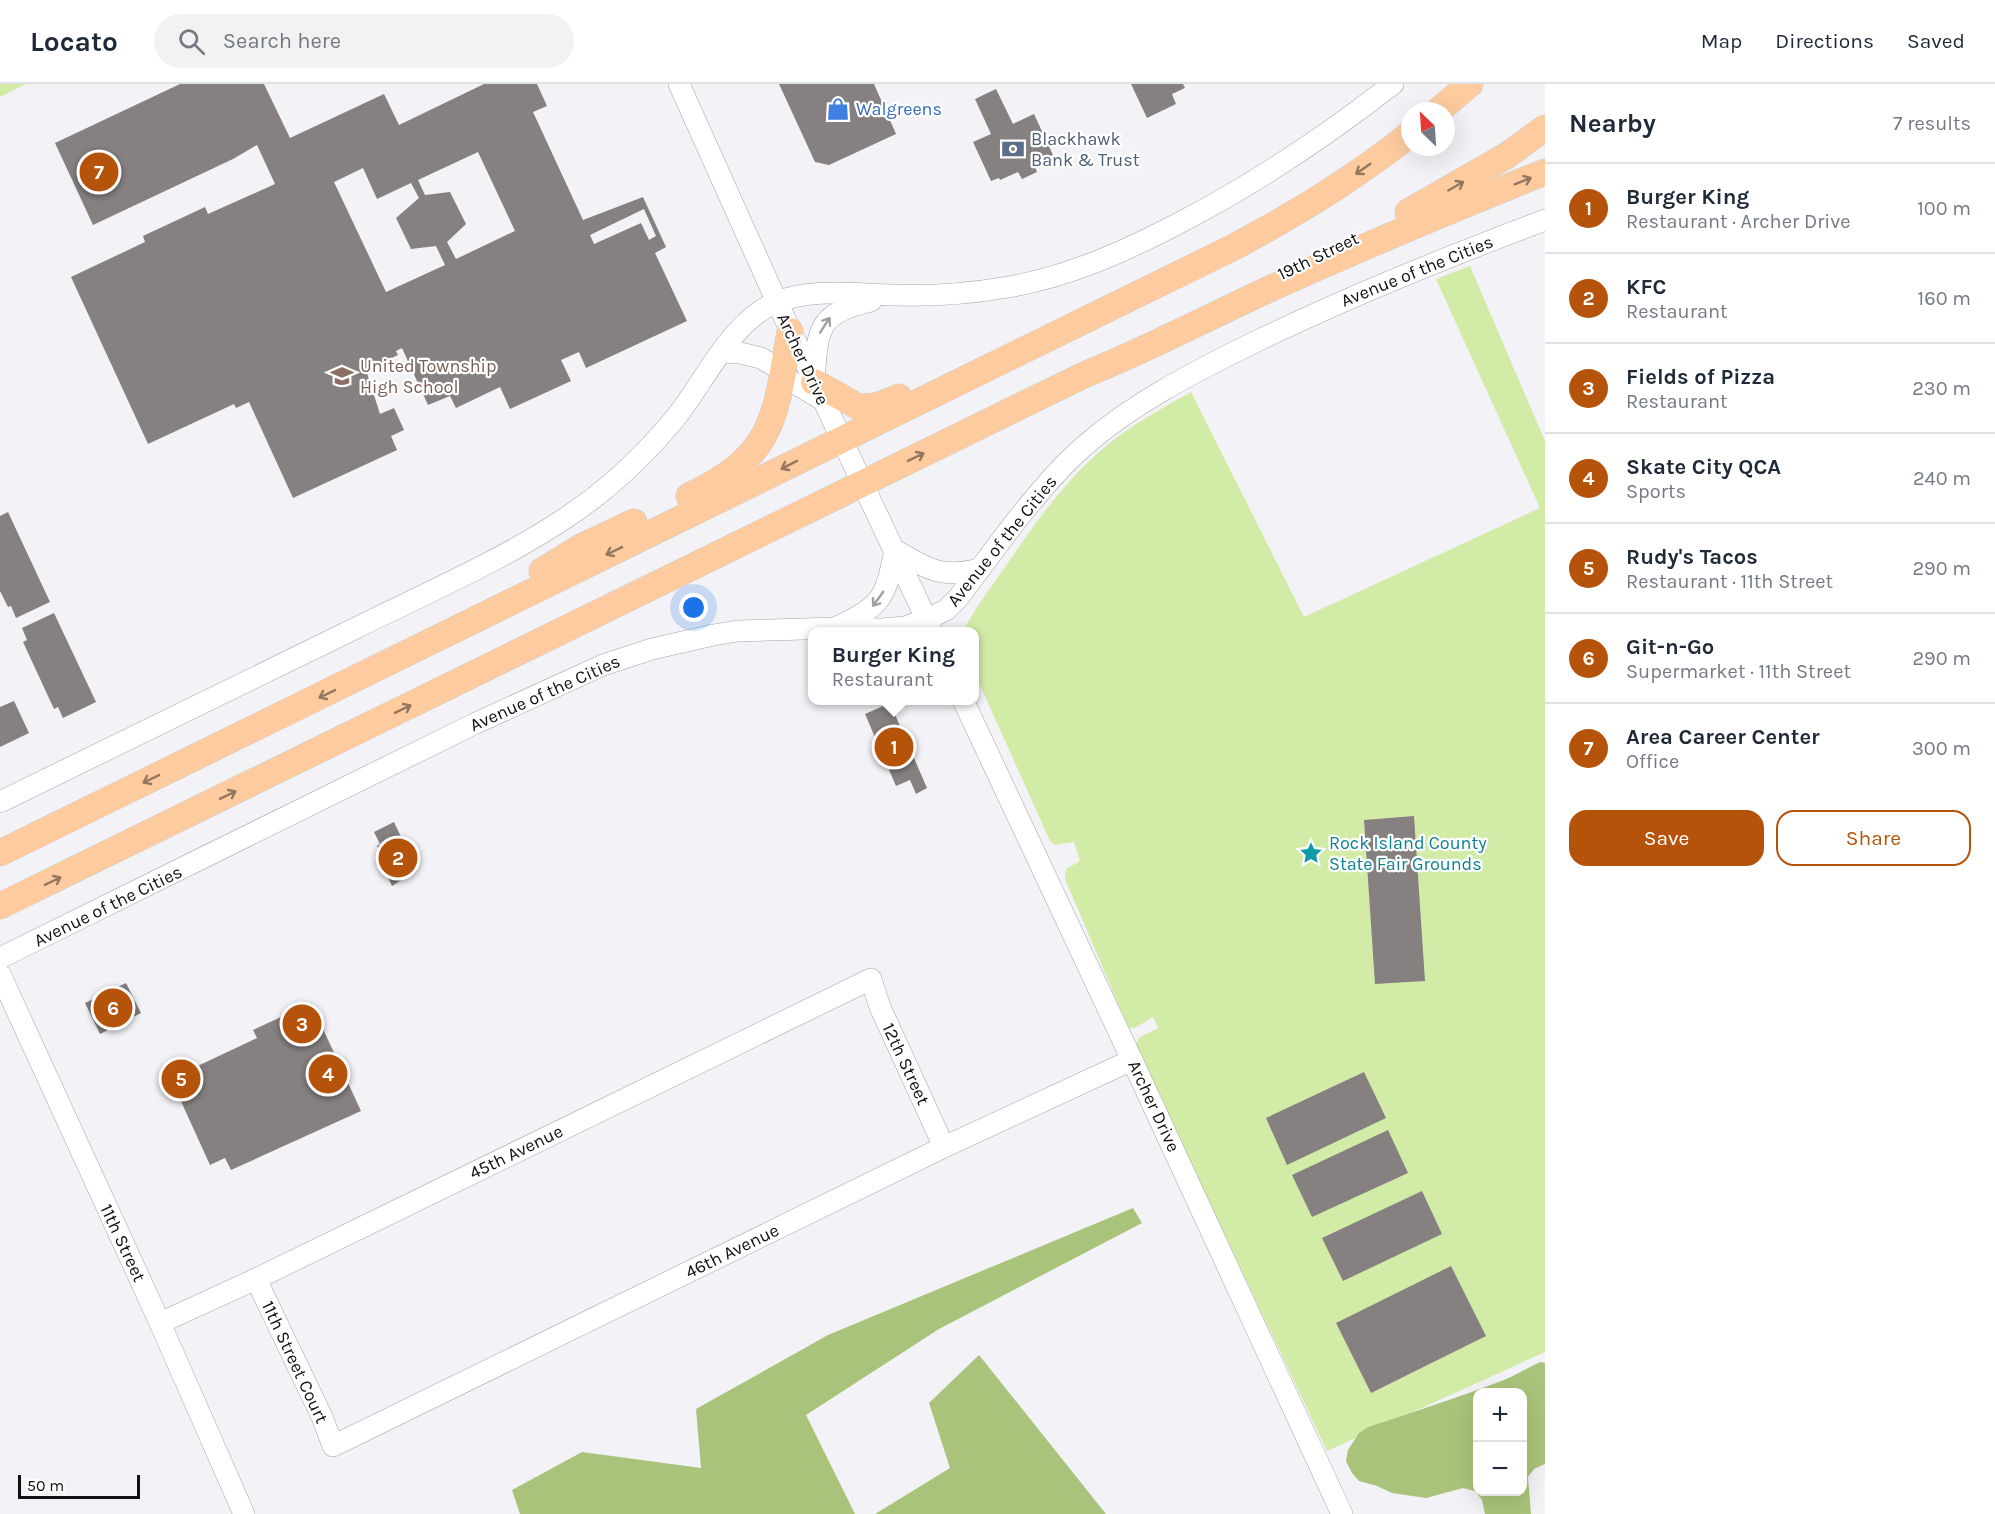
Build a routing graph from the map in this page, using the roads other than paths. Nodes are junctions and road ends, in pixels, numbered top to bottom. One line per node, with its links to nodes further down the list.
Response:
1 (679, 84): 9 (street, Archer Drive)
2 (1393, 84): 8 (street)
3 (1545, 128): 12 (main road, 19th Street, one-way to 3)
4 (1401, 141): 7 (main road, one-way to 7)
5 (1545, 172): 12 (main road, one-way to 5)
6 (1545, 220): 19 (street, Avenue of the Cities)
7 (1206, 261): 14 (main road); 15 (main road)
8 (894, 295): 9 (street); 14 (street, one-way to 8)
9 (777, 302): 10 (street, Archer Drive); 11 (street)
10 (790, 331): 13 (main road); 14 (street, Archer Drive)
11 (721, 352): 13 (street); 27 (street)
12 (1086, 374): 16 (main road, one-way to 12)
13 (782, 376): 14 (street); 25 (main road)
14 (819, 391): 15 (street, Archer Drive)
15 (842, 439): 16 (street, Archer Drive); 25 (main road, one-way to 25)
16 (863, 483): 17 (main road); 18 (street, Archer Drive)
17 (828, 500): 24 (main road); 29 (main road, one-way to 17)
18 (895, 550): 19 (street); 20 (street, Archer Drive); 21 (street, one-way to 21)
19 (980, 569): 20 (street, Avenue of the Cities)
20 (930, 626): 22 (street, Avenue of the Cities)
21 (838, 627)
22 (905, 627)
23 (808, 629): 30 (street, Avenue of the Cities)
24 (557, 634)
25 (425, 645): 28 (main road, one-way to 28)
26 (965, 705): 33 (street, Archer Drive)
27 (0, 802)
28 (0, 853)
29 (0, 906)
30 (0, 958)
31 (0, 974): 36 (street, 11th Street)
32 (871, 979): 34 (street, 12th Street); 35 (street, 45th Avenue)
33 (1132, 1060): 34 (street, 46th Avenue); 39 (street, Archer Drive)
34 (944, 1147): 37 (street, 46th Avenue)
35 (256, 1279): 36 (street, 45th Avenue); 37 (street, 11th Street Court)
36 (160, 1323): 38 (street, 11th Street)
37 (333, 1446)
38 (244, 1514)
39 (1342, 1514)

